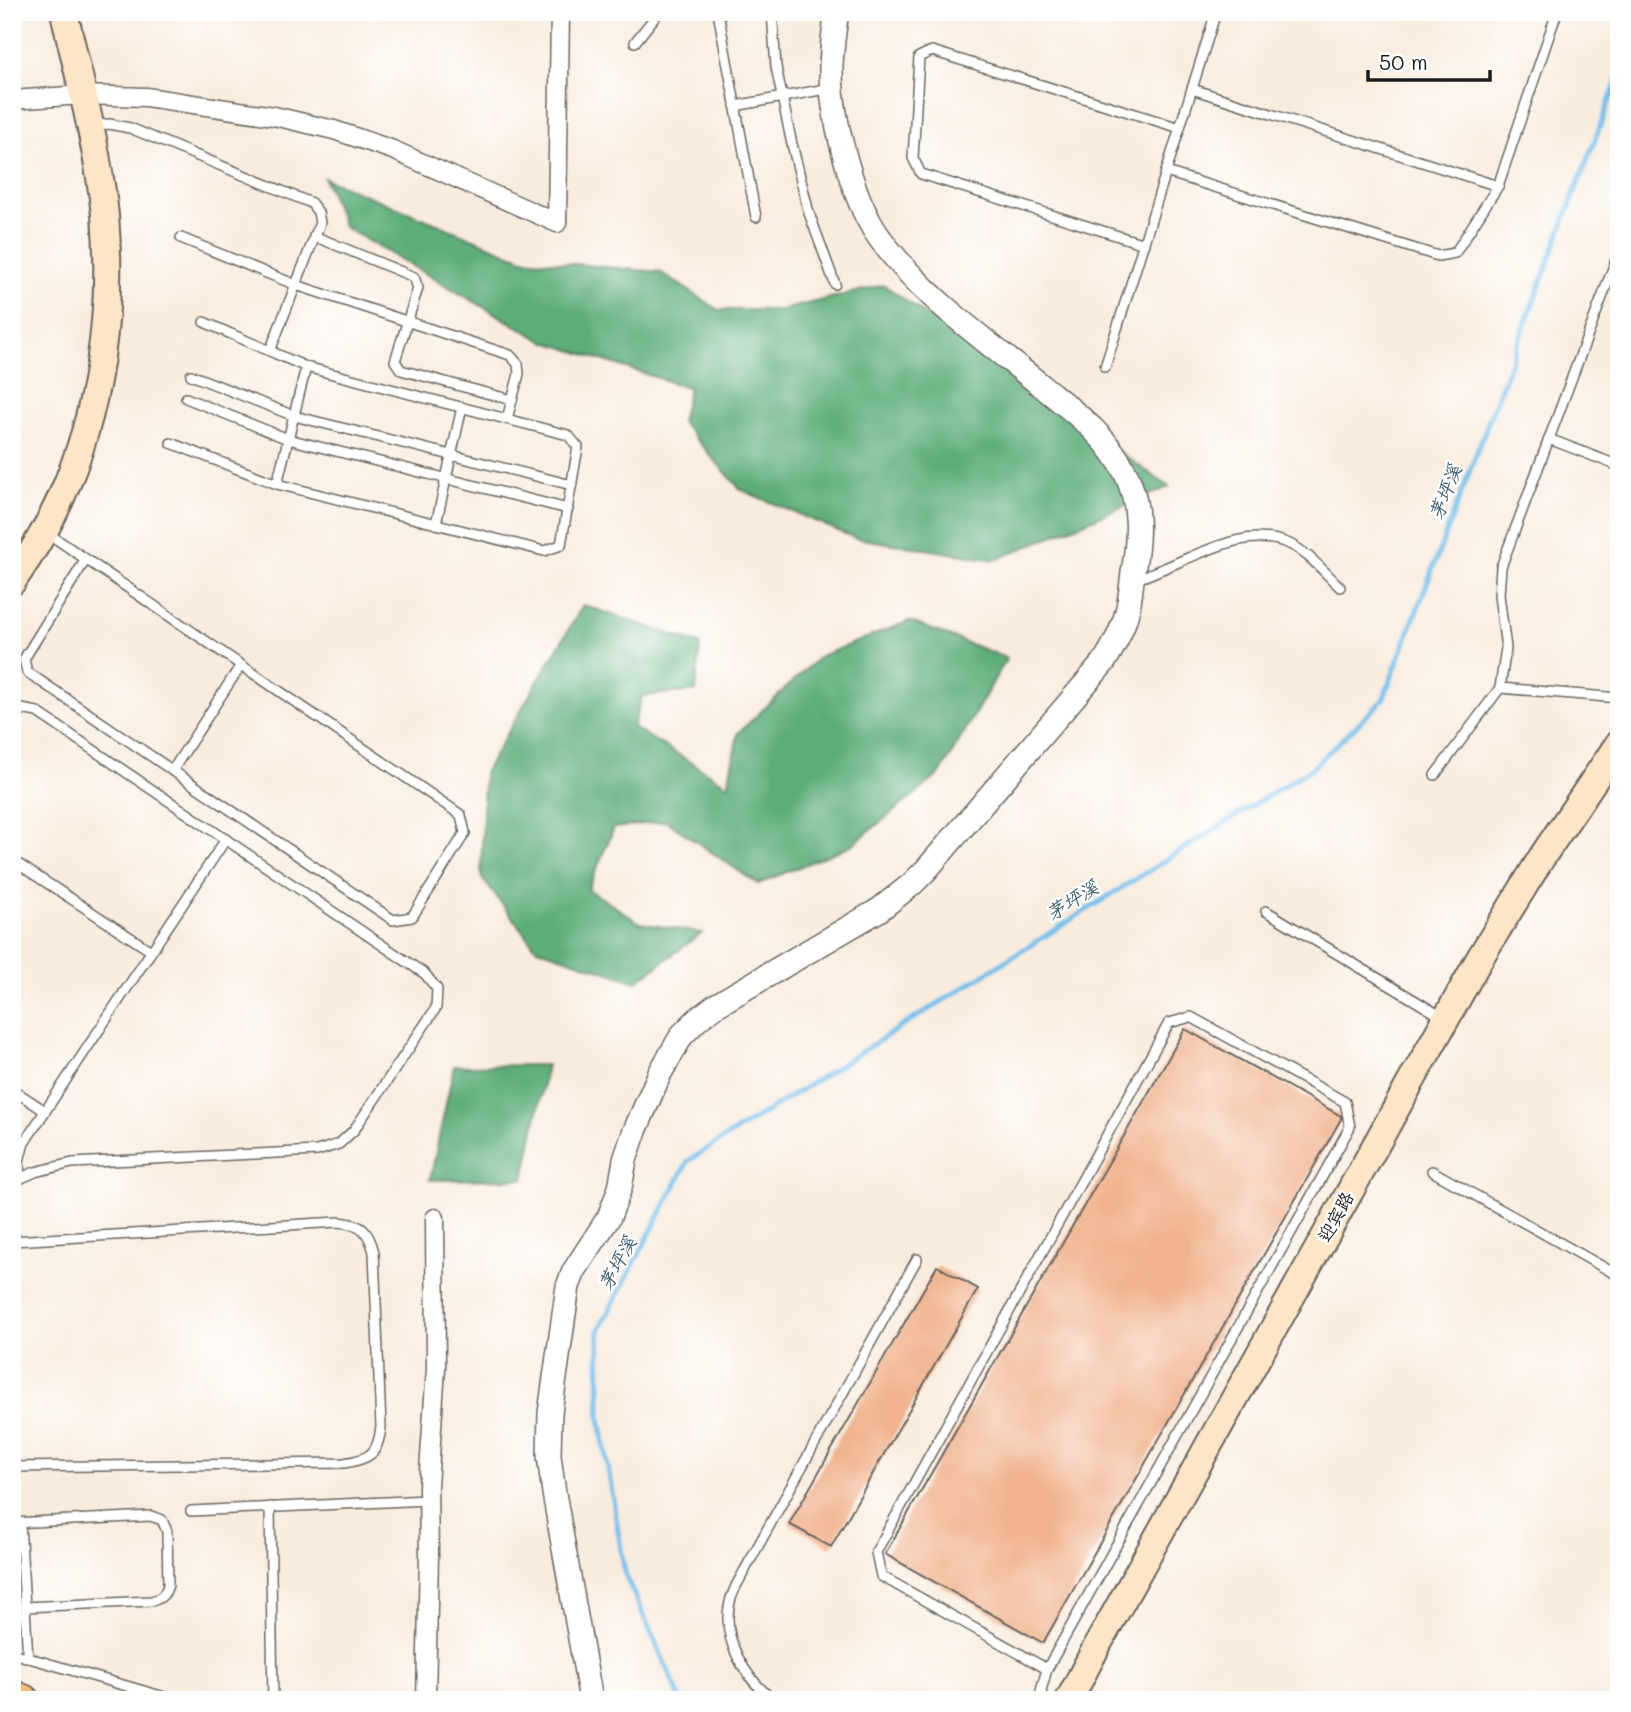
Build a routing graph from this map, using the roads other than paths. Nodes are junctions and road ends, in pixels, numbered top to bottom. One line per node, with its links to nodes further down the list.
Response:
1 (64, 12): 12 (main road)
2 (560, 12): 12 (street)
3 (659, 12): 9 (lane)
4 (718, 12): 15 (lane)
5 (772, 12): 13 (lane)
6 (837, 12): 10 (street)
7 (1216, 12): 11 (lane)
8 (1557, 12): 19 (lane)
9 (635, 42)
10 (833, 88): 13 (lane); 51 (street)
11 (1192, 89): 17 (lane); 19 (lane)
12 (82, 95): 14 (street); 16 (main road)
13 (782, 97): 15 (lane); 25 (lane)
14 (12, 100)
15 (735, 106): 20 (lane)
16 (89, 127): 21 (lane); 48 (main road)
17 (1180, 128): 18 (lane); 23 (lane)
18 (1166, 172): 19 (lane); 23 (lane)
19 (1498, 186)
20 (756, 217)
21 (314, 236): 26 (lane); 28 (lane)
22 (181, 238): 26 (lane)
23 (1144, 244): 31 (lane)
24 (1619, 252): 39 (lane)
25 (835, 284)
26 (296, 285): 28 (lane); 29 (lane)
27 (204, 321): 29 (lane)
28 (408, 321): 34 (lane); 34 (lane)
29 (270, 351): 30 (lane)
30 (306, 367): 35 (lane); 36 (lane)
31 (1105, 367)
32 (191, 375): 36 (lane)
33 (186, 398): 38 (lane)
34 (512, 400): 37 (lane)
35 (462, 407): 37 (lane); 41 (lane)
36 (293, 416): 38 (lane); 41 (lane)
37 (507, 419): 45 (lane)
38 (288, 439): 43 (lane); 44 (lane)
39 (1549, 439): 42 (lane); 54 (lane)
40 (171, 443): 44 (lane)
41 (452, 455): 43 (lane); 45 (lane)
42 (1619, 466)
43 (446, 479): 46 (lane); 47 (lane)
44 (277, 484): 47 (lane)
45 (572, 485): 46 (lane)
46 (568, 509): 47 (lane)
47 (436, 524)
48 (44, 530): 49 (lane); 50 (main road)
49 (86, 559): 53 (lane); 58 (lane)
50 (12, 582)
51 (1132, 582): 52 (lane); 87 (street)
52 (1340, 587)
53 (241, 665): 58 (lane); 58 (lane)
54 (1500, 688): 55 (lane); 59 (lane)
55 (1619, 698)
56 (12, 710): 60 (lane)
57 (1619, 743): 64 (main road, 迎宾路)
58 (172, 771)
59 (1435, 775)
60 (226, 839): 63 (lane); 68 (lane)
61 (12, 860): 63 (lane)
62 (1266, 911): 64 (lane)
63 (151, 951): 66 (lane)
64 (1446, 1019): 90 (main road, 迎宾路)
65 (12, 1089): 66 (lane)
66 (45, 1111): 68 (lane)
67 (1432, 1171): 72 (lane)
68 (16, 1180)
69 (435, 1218): 74 (street)
70 (12, 1241): 73 (lane)
71 (917, 1259): 88 (lane)
72 (1619, 1276)
73 (12, 1467)
74 (428, 1500): 75 (lane); 86 (street)
75 (270, 1507): 76 (lane); 85 (lane)
76 (191, 1511)
77 (16, 1523): 78 (lane); 78 (lane)
78 (25, 1607): 80 (lane)
79 (12, 1653): 80 (lane)
80 (28, 1658): 84 (lane)
81 (1047, 1669): 81 (lane); 89 (lane)
82 (12, 1695): 83 (highway)
83 (24, 1700)
84 (175, 1700)
85 (273, 1700)
86 (426, 1700)
87 (591, 1700)
88 (774, 1700)
89 (1044, 1700)
90 (1069, 1700)

